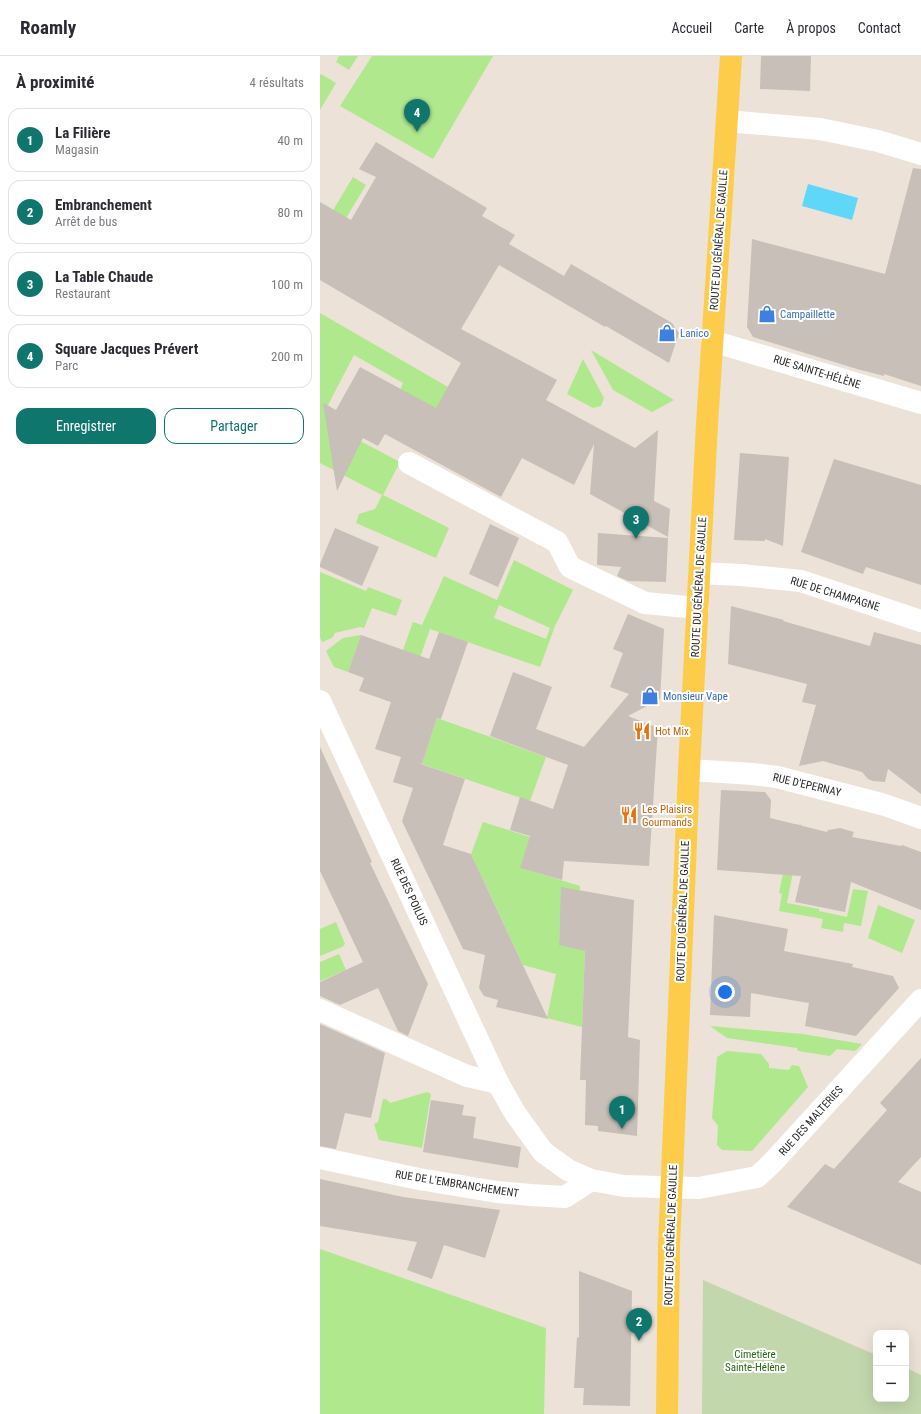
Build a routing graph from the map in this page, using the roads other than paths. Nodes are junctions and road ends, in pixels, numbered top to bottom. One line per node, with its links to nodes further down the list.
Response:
1 (731, 56): 2 (main road, ROUTE DU GÉNÉRAL DE GAULLE)
2 (727, 121): 3 (street); 4 (main road, ROUTE DU GÉNÉRAL DE GAULLE)
3 (921, 154)
4 (712, 341): 5 (street, RUE SAINTE-HÉLÈNE); 7 (main road, ROUTE DU GÉNÉRAL DE GAULLE)
5 (921, 403)
6 (409, 463): 8 (street)
7 (699, 573): 8 (main road, ROUTE DU GÉNÉRAL DE GAULLE); 9 (street, RUE DE CHAMPAGNE)
8 (698, 608): 11 (main road, ROUTE DU GÉNÉRAL DE GAULLE)
9 (921, 622)
10 (320, 701): 15 (street, RUE DES POILUS)
11 (688, 770): 12 (street, RUE D'EPERNAY); 18 (main road, ROUTE DU GÉNÉRAL DE GAULLE)
12 (921, 818)
13 (921, 1000): 18 (street, RUE DES MALTERIES)
14 (320, 1010): 15 (street)
15 (498, 1084): 17 (street, RUE DES POILUS)
16 (320, 1158): 17 (street, RUE DE L'EMBRANCHEMENT)
17 (591, 1180): 18 (street, RUE DES POILUS)
18 (672, 1188): 19 (main road, ROUTE DU GÉNÉRAL DE GAULLE)
19 (668, 1414)

